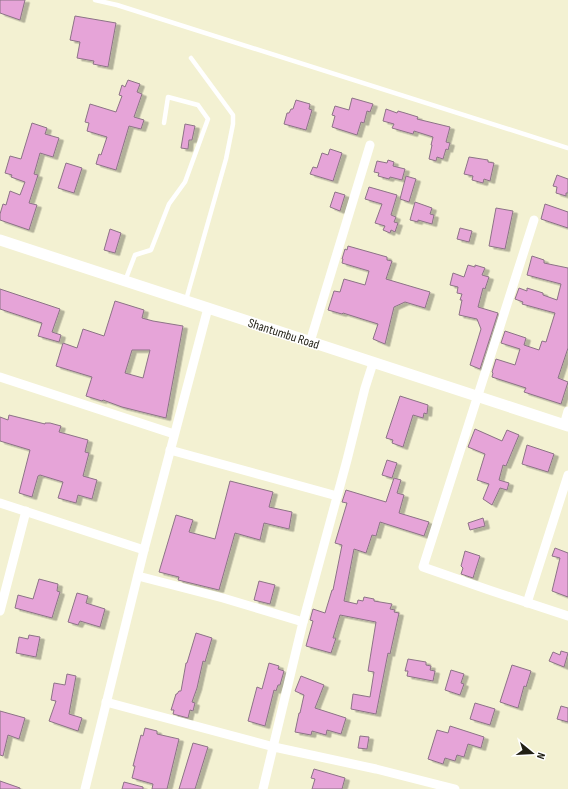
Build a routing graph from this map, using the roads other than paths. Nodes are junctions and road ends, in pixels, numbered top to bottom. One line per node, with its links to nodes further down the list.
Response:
1 (95, 0): 5 (lane)
2 (191, 58): 9 (lane)
3 (164, 123): 8 (lane)
4 (370, 145): 11 (street)
5 (568, 148)
6 (534, 220): 14 (street)
7 (0, 240): 8 (street, Shantumbu Road)
8 (125, 281): 9 (street, Shantumbu Road)
9 (186, 300): 10 (street, Shantumbu Road)
10 (208, 308): 11 (street, Shantumbu Road); 17 (street)
11 (310, 342): 12 (street, Shantumbu Road)
12 (373, 363): 14 (street, Shantumbu Road); 20 (street)
13 (0, 377): 17 (street)
14 (477, 398): 16 (street, Shantumbu Road); 25 (street)
15 (568, 411): 16 (street)
16 (566, 426)
17 (174, 434): 18 (street)
18 (170, 450): 20 (street); 23 (street)
19 (568, 475): 25 (street)
20 (337, 496): 28 (street)
21 (0, 503): 22 (street)
22 (26, 511): 23 (street); 26 (street)
23 (144, 550): 24 (street)
24 (138, 576): 28 (street); 29 (street)
25 (527, 603): 27 (street)
26 (0, 611)
27 (568, 616)
28 (303, 622): 30 (street)
29 (106, 702): 30 (street); 31 (street)
30 (274, 747): 32 (street); 33 (street)
31 (84, 789)
32 (263, 789)
33 (455, 789)

